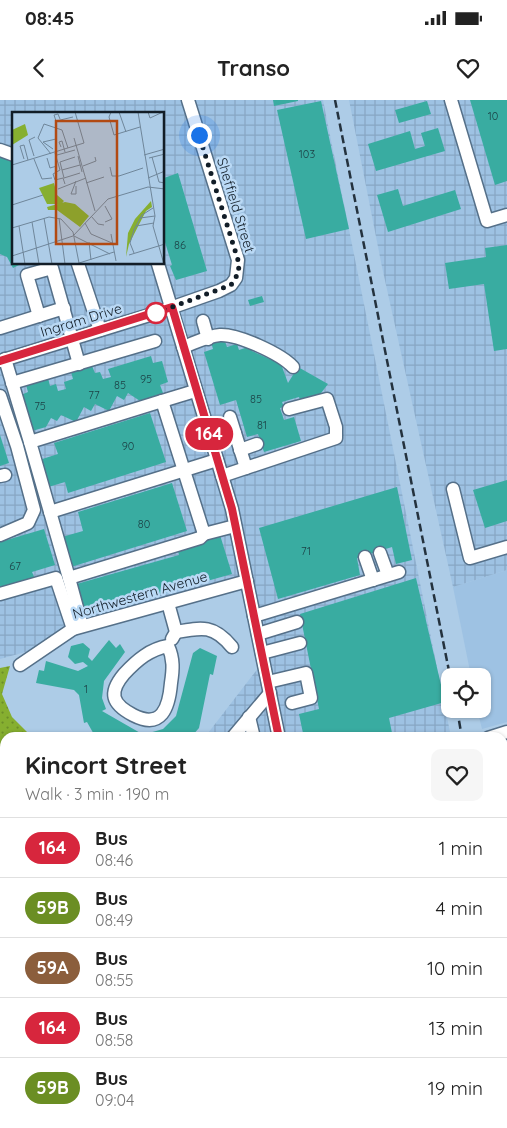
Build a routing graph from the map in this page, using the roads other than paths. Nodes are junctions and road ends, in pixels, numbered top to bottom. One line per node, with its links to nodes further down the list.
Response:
1 (188, 100): 6 (street, Sheffield Street)
2 (451, 100): 3 (street)
3 (507, 215)
4 (78, 265): 11 (street)
5 (158, 265): 6 (street)
6 (172, 307): 11 (street, Ingram Drive); 15 (street)
7 (64, 308): 8 (street); 8 (street); 12 (street)
8 (39, 316): 10 (street)
9 (203, 321): 13 (street)
10 (0, 328)
11 (100, 330): 12 (street, Ingram Drive)
12 (73, 338): 16 (street, Ingram Drive); 17 (street)
13 (208, 339): 15 (street); 18 (street)
14 (155, 341): 17 (street)
15 (183, 347): 20 (street)
16 (2, 360): 19 (street)
17 (79, 364): 19 (street)
18 (293, 367)
19 (12, 383): 27 (street)
20 (195, 391): 22 (street); 26 (street)
21 (0, 396): 38 (street)
22 (162, 401): 27 (street); 32 (street)
23 (290, 409): 31 (street)
24 (230, 417): 25 (street)
25 (235, 433): 26 (street); 29 (street)
26 (211, 440): 30 (street)
27 (30, 442): 35 (street)
28 (257, 444): 29 (street)
29 (240, 450): 31 (street)
30 (217, 460): 32 (street); 33 (street)
31 (246, 468): 33 (street)
32 (183, 470): 35 (street); 37 (street)
33 (222, 476): 36 (street)
34 (453, 489): 39 (street)
35 (50, 512): 42 (street)
36 (235, 526): 37 (street); 44 (street)
37 (204, 534): 42 (street)
38 (0, 535)
39 (507, 547)
40 (380, 553): 43 (street)
41 (365, 557): 43 (street)
42 (69, 578): 49 (street)
43 (373, 580): 47 (street)
44 (247, 581): 46 (street, Northwestern Avenue); 47 (street)
45 (0, 594): 49 (street)
46 (168, 603): 49 (street, Northwestern Avenue); 50 (street)
47 (254, 616): 51 (street)
48 (297, 622): 51 (street)
49 (77, 628): 56 (street, Northwestern Avenue)
50 (176, 632): 53 (street); 54 (street)
51 (258, 634): 55 (street)
52 (300, 643): 55 (street)
53 (168, 646): 53 (street)
54 (232, 647)
55 (262, 654): 57 (street)
56 (20, 665)
57 (269, 687): 58 (street); 59 (street); 62 (street)
58 (292, 703)
59 (249, 717): 60 (street); 61 (street)
60 (237, 732)
61 (253, 732)
62 (278, 732)

